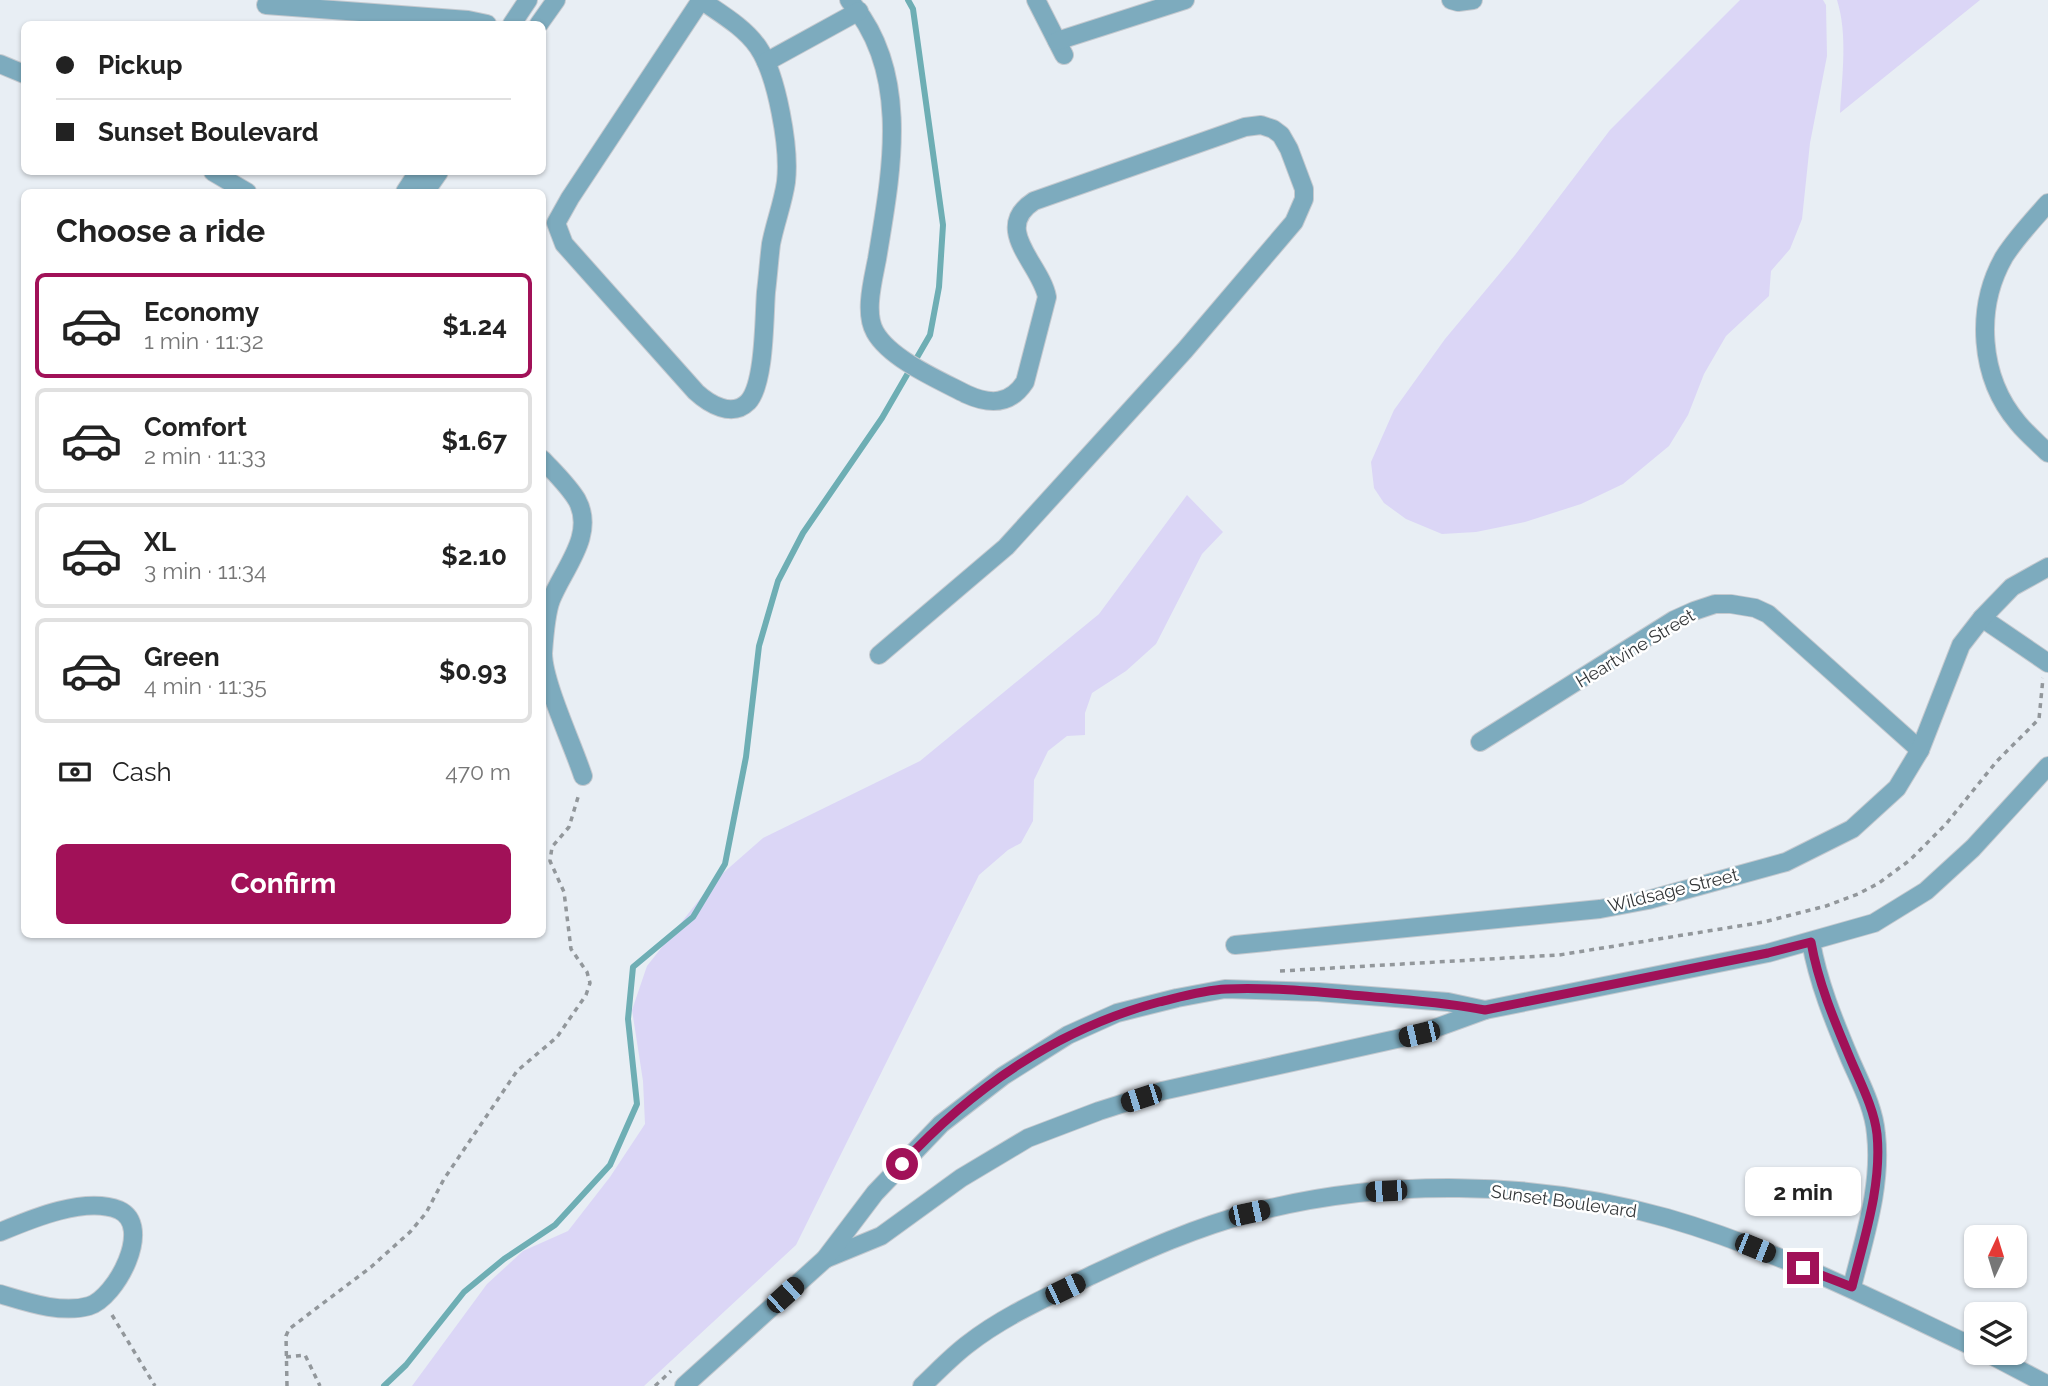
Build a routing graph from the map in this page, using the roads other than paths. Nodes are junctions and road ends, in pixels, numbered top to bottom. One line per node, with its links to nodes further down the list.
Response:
1 (528, 0): 10 (street)
2 (556, 0): 11 (street)
3 (1035, 0): 4 (street)
4 (1185, 0)
5 (1451, 0): 6 (street)
6 (1473, 0)
7 (266, 5): 9 (street)
8 (854, 6): 12 (street); 23 (street)
9 (473, 21)
10 (514, 21)
11 (541, 21)
12 (766, 62): 12 (street)
13 (0, 64): 14 (street)
14 (21, 73)
15 (218, 175): 16 (street)
16 (242, 189)
17 (2048, 203): 18 (street)
18 (2048, 453)
19 (546, 464): 22 (street)
20 (2048, 567): 21 (street, Wildsage Street)
21 (1982, 618): 24 (street); 27 (street, Wildsage Street)
22 (546, 622)
23 (879, 655)
24 (2048, 663)
25 (546, 670): 29 (street)
26 (1480, 742): 27 (street, Heartvine Street)
27 (1920, 750): 31 (street, Wildsage Street)
28 (2048, 766): 30 (street)
29 (583, 776)
30 (1811, 942): 32 (street); 35 (street)
31 (1235, 945)
32 (1485, 1010): 34 (street); 34 (street)
33 (0, 1232): 36 (street)
34 (825, 1259): 40 (street)
35 (1852, 1287): 37 (street, Sunset Boulevard); 41 (street, Sunset Boulevard)
36 (0, 1294)
37 (1964, 1342)
38 (2010, 1365): 39 (street)
39 (2048, 1385)
40 (684, 1386)
41 (922, 1386)

